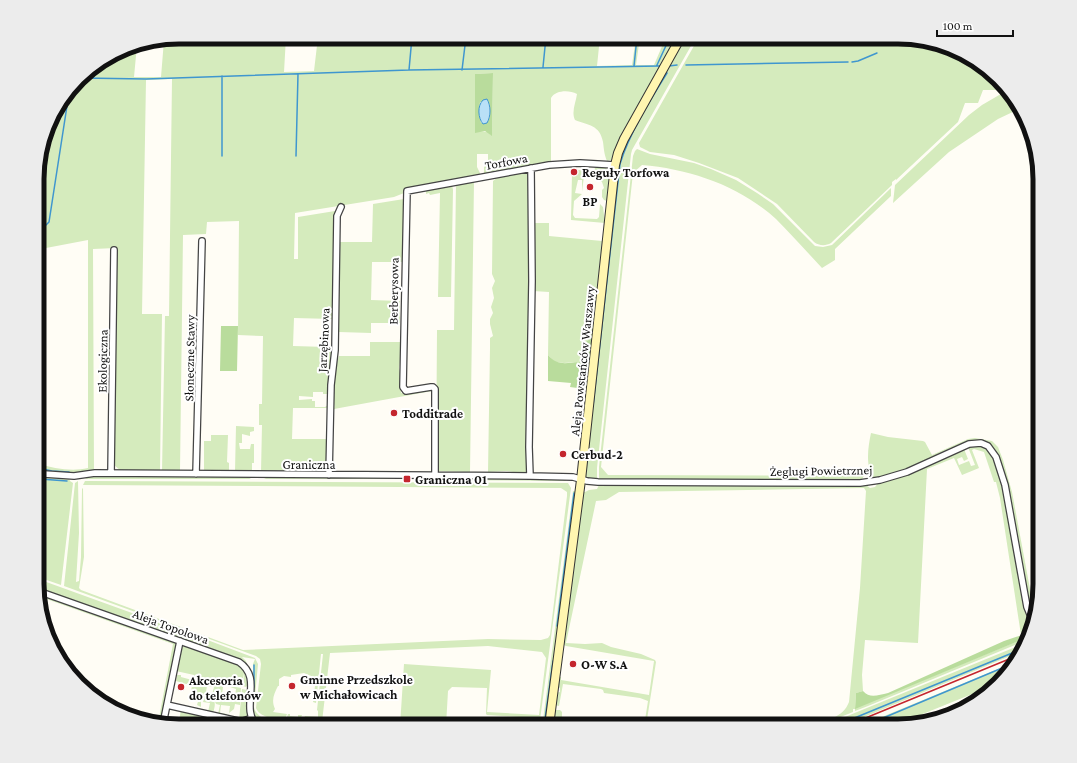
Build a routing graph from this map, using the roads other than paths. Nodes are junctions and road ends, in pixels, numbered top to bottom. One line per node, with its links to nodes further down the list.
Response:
1 (677, 44): 2 (street, Aleja Powstańców Warszawy)
2 (615, 165): 3 (street, Torfowa); 14 (street, Aleja Powstańców Warszawy)
3 (531, 168): 4 (street, Torfowa); 13 (street)
4 (406, 195): 12 (street, Berberysowa)
5 (341, 207): 11 (street, Jarzębinowa)
6 (202, 241): 10 (street, Słoneczne Stawy)
7 (114, 250): 8 (street, Ekologiczna)
8 (111, 473): 9 (street, Graniczna); 10 (street, Graniczna)
9 (44, 474)
10 (196, 474): 11 (street, Graniczna)
11 (329, 475): 12 (street, Graniczna)
12 (435, 476): 13 (street, Graniczna)
13 (530, 476): 14 (street, Graniczna)
14 (581, 480): 16 (street, Żeglugi Powietrznej); 23 (street, Aleja Powstańców Warszawy)
15 (44, 593): 17 (street, Aleja Topolowa)
16 (1029, 613)
17 (180, 641): 18 (street); 20 (street, Aleja Topolowa)
18 (167, 705): 19 (street); 21 (street)
19 (164, 718)
20 (252, 718): 22 (street)
21 (229, 719)
22 (249, 719)
23 (550, 719)

